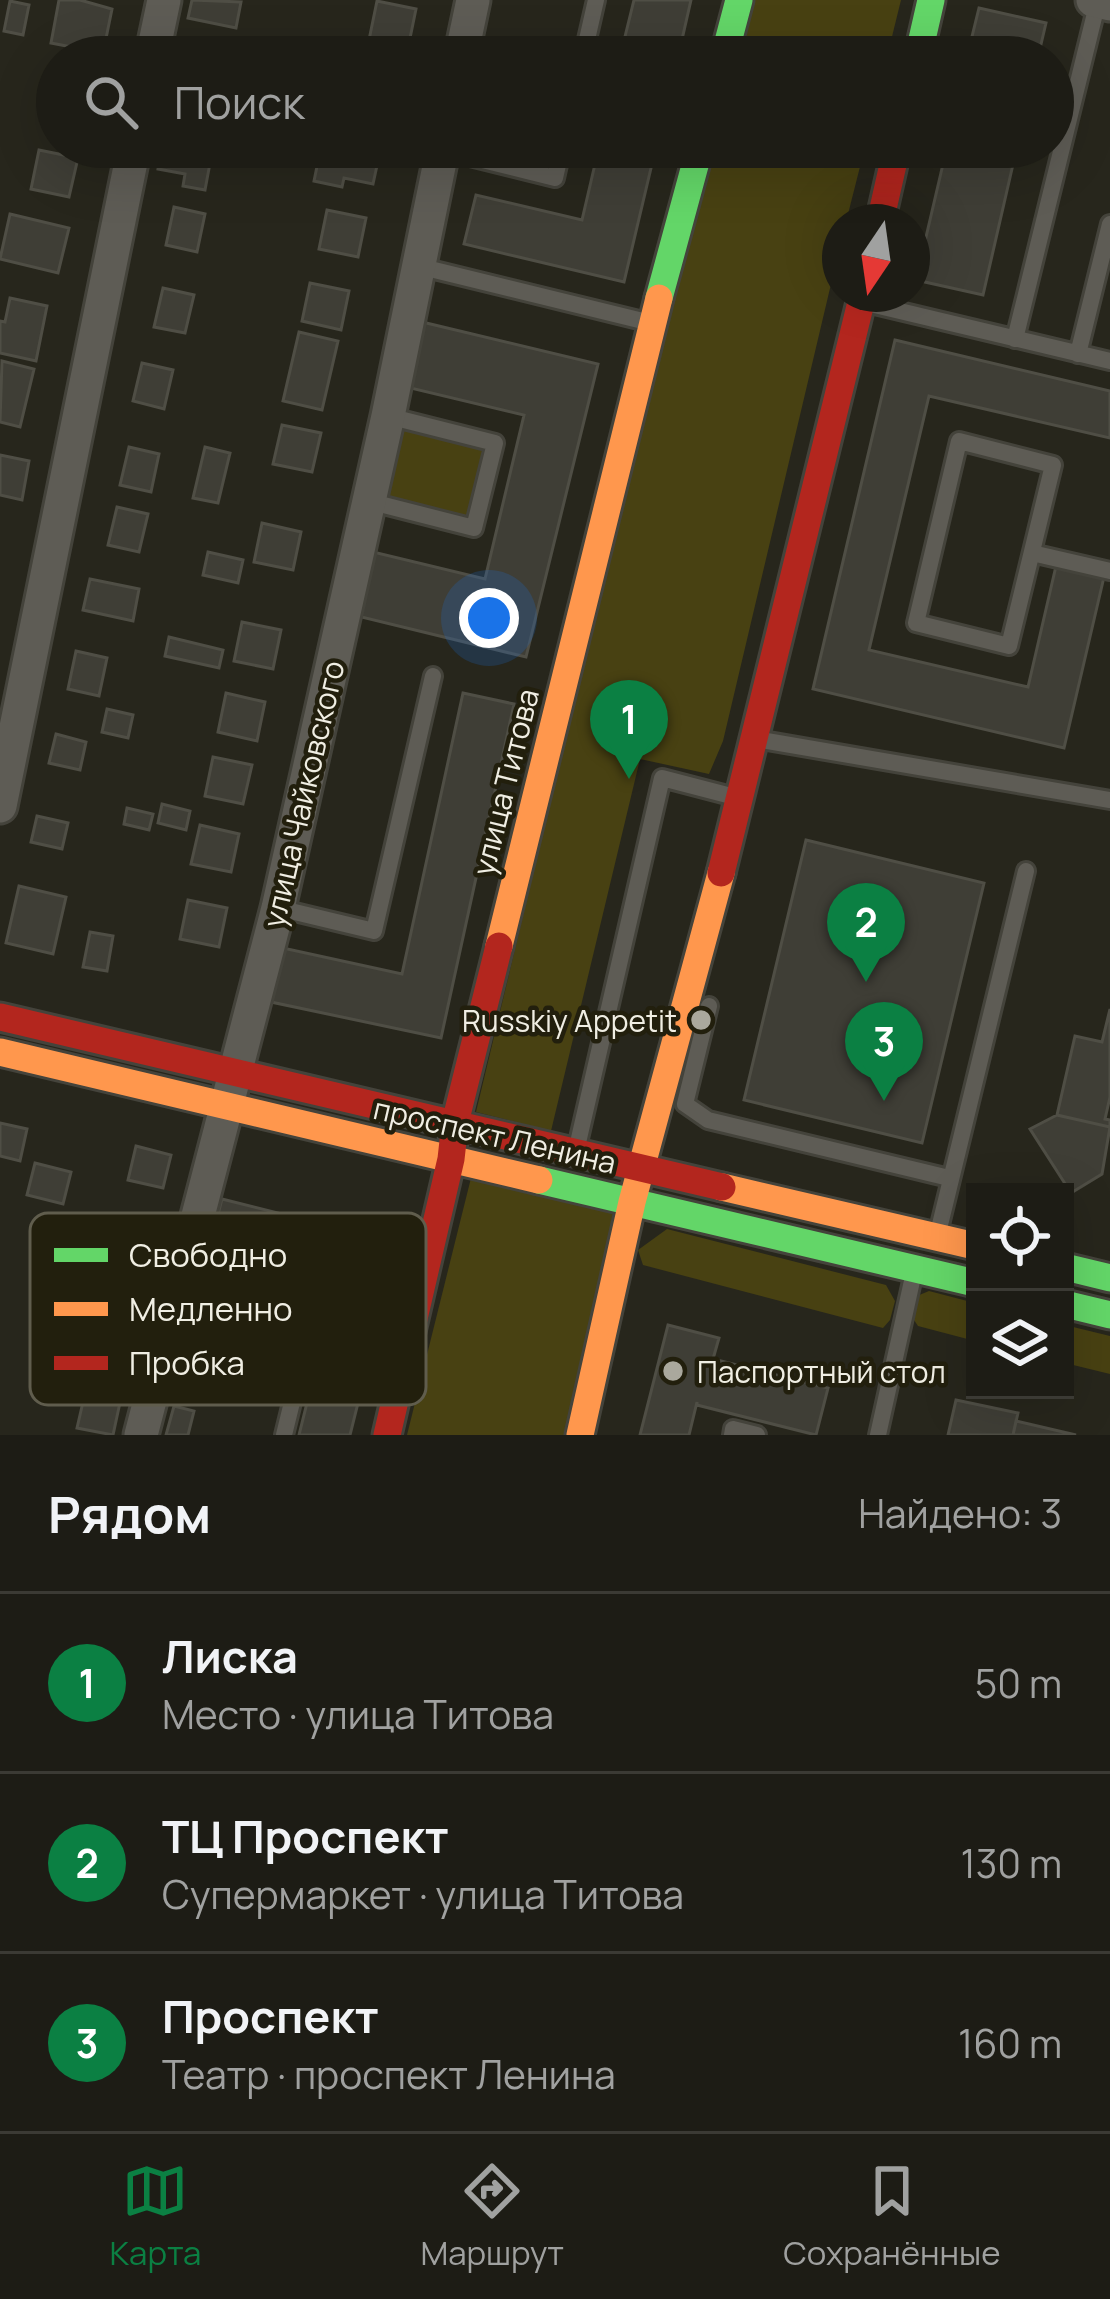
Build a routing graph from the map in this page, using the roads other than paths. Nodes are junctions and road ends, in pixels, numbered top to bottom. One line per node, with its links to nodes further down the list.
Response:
1 (164, 0): 8 (street)
2 (473, 0): 9 (street)
3 (596, 0): 10 (lane)
4 (739, 0): 11 (street)
5 (931, 0): 12 (street)
6 (1096, 1): 7 (street); 13 (lane)
7 (1110, 4)
8 (156, 36)
9 (465, 36)
10 (588, 36)
11 (730, 36)
12 (923, 36)
13 (1074, 93)
14 (130, 168): 38 (street)
15 (438, 168): 23 (street, улица Чайковского)
16 (517, 168): 17 (lane)
17 (557, 168)
18 (694, 168): 26 (street, улица Титова)
19 (892, 168): 21 (street)
20 (1056, 168): 27 (lane)
21 (884, 204)
22 (1110, 224): 28 (lane)
23 (418, 266): 26 (lane); 30 (street, улица Чайковского)
24 (859, 312): 35 (street)
25 (914, 312): 27 (lane)
26 (652, 323): 47 (street, улица Титова)
27 (1015, 339): 28 (lane)
28 (1078, 354): 29 (lane)
29 (1110, 362)
30 (388, 416): 31 (street, улица Чайковского); 31 (lane)
31 (368, 501): 40 (street, улица Чайковского)
32 (1031, 554): 32 (lane); 33 (lane)
33 (1110, 571)
34 (433, 676): 40 (lane)
35 (753, 738): 36 (street); 37 (lane)
36 (750, 800): 45 (street); 48 (lane)
37 (1110, 800)
38 (0, 806)
39 (1026, 871): 51 (lane)
40 (278, 908): 44 (street, улица Чайковского)
41 (714, 988): 45 (lane)
42 (0, 1017): 44 (street, проспект Ленина)
43 (0, 1052): 46 (street, проспект Ленина)
44 (236, 1072): 46 (street, улица Чайковского); 47 (street, проспект Ленина)
45 (674, 1102): 50 (street); 51 (lane)
46 (228, 1106): 49 (street, проспект Ленина); 53 (street, улица Чайковского)
47 (455, 1124): 48 (street, проспект Ленина); 49 (street, улица Титова)
48 (576, 1152): 50 (street, проспект Ленина)
49 (451, 1159): 52 (street, проспект Ленина); 56 (street, улица Титова)
50 (644, 1169): 52 (street); 54 (street, проспект Ленина)
51 (950, 1178): 54 (lane)
52 (632, 1202): 57 (street, проспект Ленина); 69 (street)
53 (200, 1213)
54 (929, 1235): 55 (street, проспект Ленина); 57 (lane)
55 (966, 1244)
56 (426, 1267)
57 (914, 1268): 60 (street, проспект Ленина); 72 (lane)
58 (1074, 1269): 59 (street)
59 (1110, 1278)
60 (966, 1281)
61 (1074, 1306): 62 (street)
62 (1110, 1315)
63 (149, 1405): 66 (street, улица Чайковского)
64 (291, 1405): 67 (lane)
65 (394, 1405): 68 (street, улица Титова)
66 (141, 1435)
67 (284, 1435)
68 (387, 1435)
69 (580, 1435)
70 (732, 1435): 71 (lane)
71 (757, 1435)
72 (878, 1435)

